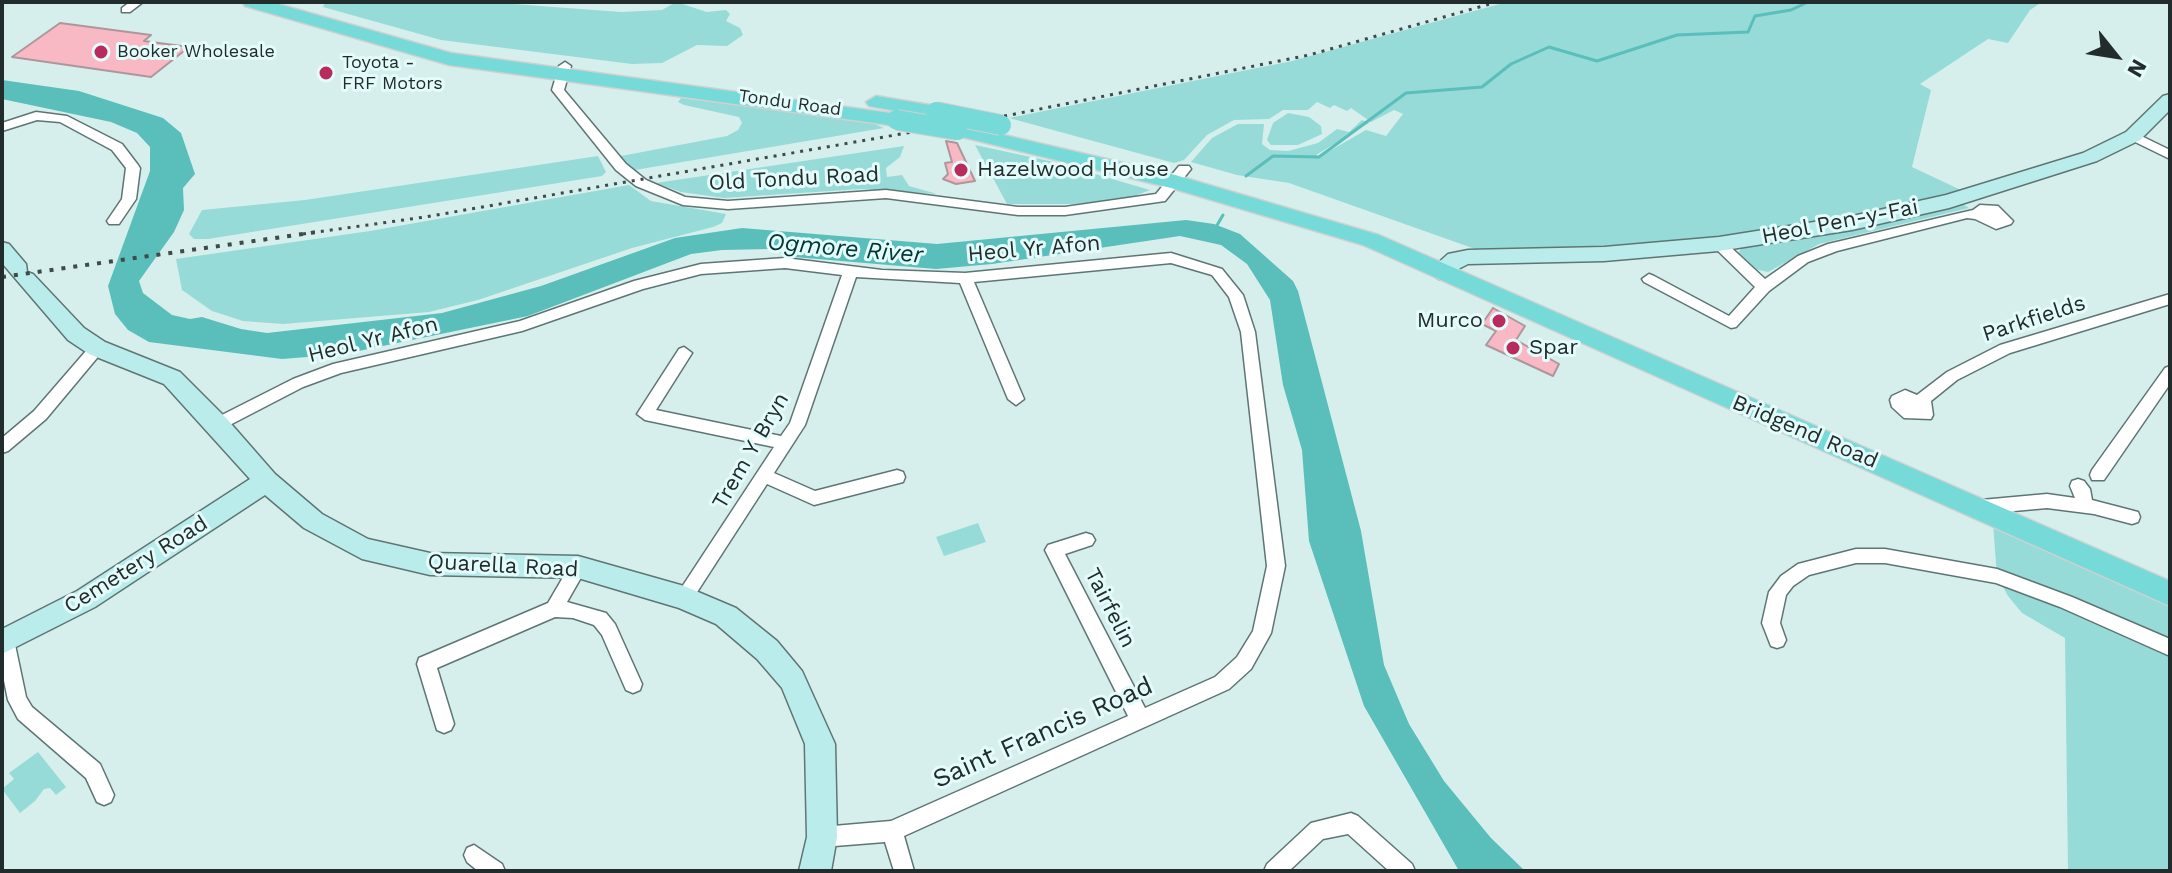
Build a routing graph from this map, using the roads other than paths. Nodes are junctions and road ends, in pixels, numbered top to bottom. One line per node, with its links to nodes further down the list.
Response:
1 (137, 2): 4 (street)
2 (251, 2): 5 (main road, Tondu Road)
3 (294, 2): 5 (main road, Tondu Road)
4 (126, 10)
5 (562, 71): 10 (main road, Tondu Road, bridge); 10 (main road, Tondu Road, bridge); 10 (street, Old Tondu Road)
6 (2170, 100): 8 (street, Heol Pen-y-Fai)
7 (2, 127): 12 (street)
8 (2133, 136): 9 (street); 13 (street, Heol Pen-y-Fai)
9 (2170, 155)
10 (1180, 175): 15 (main road, Tondu Road)
11 (1978, 215): 19 (street)
12 (114, 221)
13 (1719, 244): 15 (street, Heol Pen-y-Fai); 19 (street)
14 (2, 249): 21 (street, Quarella Road)
15 (1466, 269): 35 (main road, Bridgend Road)
16 (851, 271): 17 (street, Heol Yr Afon); 26 (street, Heol Yr Afon); 27 (street, Trem Y Bryn)
17 (965, 278): 24 (street); 42 (street, Heol Yr Afon)
18 (1649, 279): 19 (street)
19 (1764, 287)
20 (2170, 299): 25 (street, Parkfields)
21 (97, 348): 26 (street, Quarella Road); 28 (street)
22 (684, 353): 27 (street)
23 (2170, 372): 29 (street)
24 (1016, 399)
25 (1921, 400)
26 (218, 424): 32 (street, Quarella Road)
27 (786, 443): 30 (street, Trem Y Bryn)
28 (2, 447)
29 (2098, 475)
30 (765, 476): 31 (street); 40 (street, Trem Y Bryn)
31 (897, 477)
32 (266, 481): 38 (street, Quarella Road); 44 (street, Cemetery Road)
33 (2078, 486): 34 (street)
34 (2083, 505): 35 (street); 36 (street)
35 (1981, 507): 39 (main road, Bridgend Road)
36 (2132, 517)
37 (1086, 540): 47 (street, Tairfelin)
38 (578, 567): 40 (street, Quarella Road); 41 (street)
39 (2170, 594)
40 (684, 598): 51 (street, Quarella Road)
41 (554, 609): 46 (street); 48 (street)
42 (1262, 633): 47 (street, Saint Francis Road)
43 (1777, 640): 45 (street)
44 (4, 641): 49 (street)
45 (2170, 648)
46 (633, 684)
47 (1139, 717): 50 (street, Saint Francis Road)
48 (444, 724)
49 (104, 795)
50 (892, 831): 51 (street, Saint Francis Road); 55 (street)
51 (822, 837): 54 (street, Quarella Road)
52 (474, 855): 53 (street)
53 (495, 871)
54 (815, 871)
55 (904, 871)
56 (1274, 871): 57 (street)
57 (1405, 871)

